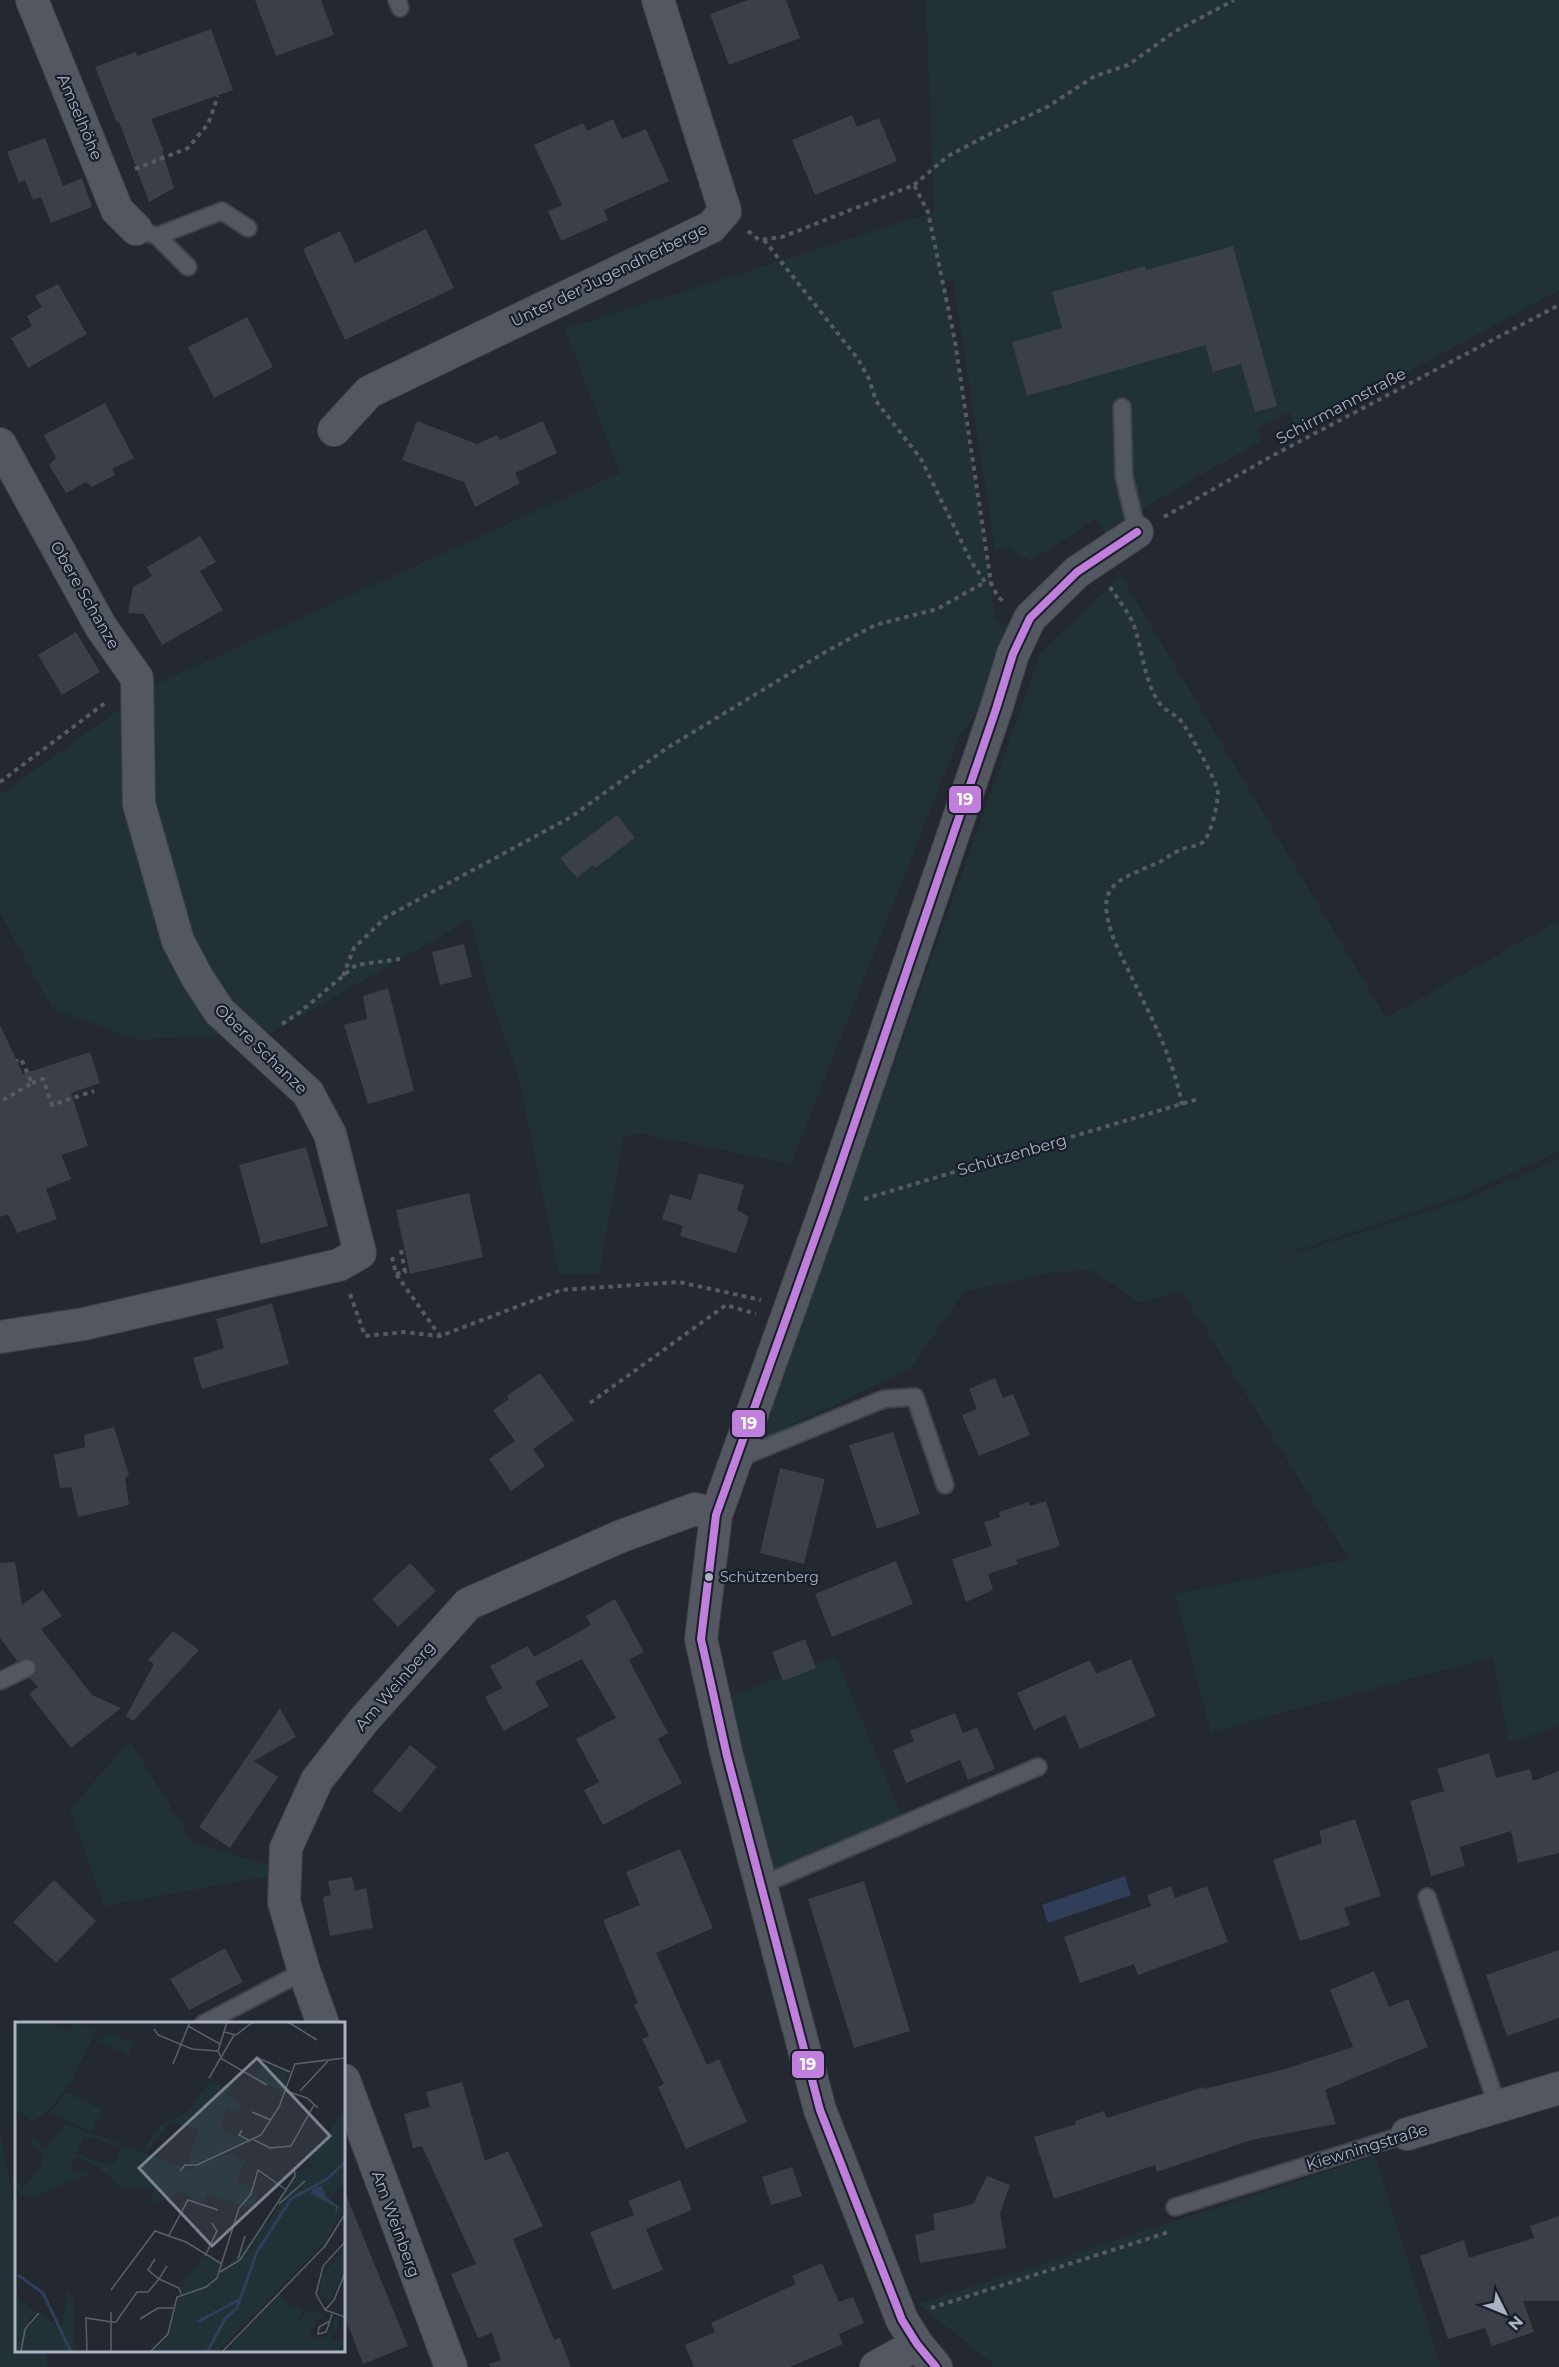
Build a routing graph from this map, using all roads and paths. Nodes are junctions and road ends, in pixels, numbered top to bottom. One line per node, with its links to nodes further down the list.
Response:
1 (32, 0): 5 (street, Amselhöhe)
2 (658, 0): 7 (street, Unter der Jugendherberge)
3 (1234, 0): 6 (path)
4 (218, 96): 5 (path)
5 (106, 180): 9 (street, Amselhöhe)
6 (914, 185): 10 (path); 19 (path)
7 (725, 211): 10 (path); 14 (street, Unter der Jugendherberge)
8 (248, 228): 9 (lane)
9 (146, 232): 11 (lane)
10 (764, 240): 18 (path)
11 (188, 267)
12 (1559, 305): 16 (path, Schirrmannstraße)
13 (1122, 407): 16 (lane)
14 (334, 430)
15 (0, 444): 21 (street, Obere Schanze)
16 (1137, 532): 17 (street)
17 (1093, 561): 20 (street); 31 (path)
18 (985, 582): 19 (path); 24 (path)
19 (991, 583): 20 (path)
20 (1030, 618): 32 (street)
21 (137, 678): 22 (path); 25 (street, Obere Schanze)
22 (0, 782)
23 (400, 959): 24 (path)
24 (343, 976): 25 (path)
25 (254, 1043): 35 (street, Obere Schanze)
26 (17, 1061): 27 (path)
27 (32, 1083): 28 (path); 30 (path)
28 (94, 1091)
29 (1198, 1099): 31 (path, Schützenberg)
30 (3, 1100)
31 (1182, 1105): 32 (path, Schützenberg)
32 (825, 1210): 37 (street)
33 (404, 1249): 36 (path)
34 (391, 1251): 36 (path)
35 (339, 1265): 38 (path); 39 (street, Obere Schanze)
36 (396, 1274): 38 (path)
37 (788, 1314): 38 (path); 40 (path); 41 (street)
38 (440, 1336)
39 (0, 1337)
40 (590, 1403)
41 (736, 1459): 42 (lane); 43 (street)
42 (945, 1485)
43 (716, 1515): 47 (street); 49 (street, Am Weinberg)
44 (27, 1668): 45 (lane)
45 (0, 1681)
46 (1038, 1767): 47 (lane)
47 (761, 1885): 57 (street)
48 (1427, 1897): 54 (lane)
49 (303, 1971): 50 (lane); 51 (street, Am Weinberg)
50 (207, 2022)
51 (322, 2022)
52 (345, 2083): 58 (street, Am Weinberg)
53 (1559, 2088): 54 (street, Kiewningstraße)
54 (1498, 2108): 55 (street, Kiewningstraße)
55 (1407, 2134): 56 (lane, Kiewningstraße)
56 (1175, 2206): 57 (path)
57 (918, 2344): 59 (street)
58 (451, 2367)
59 (876, 2367)

